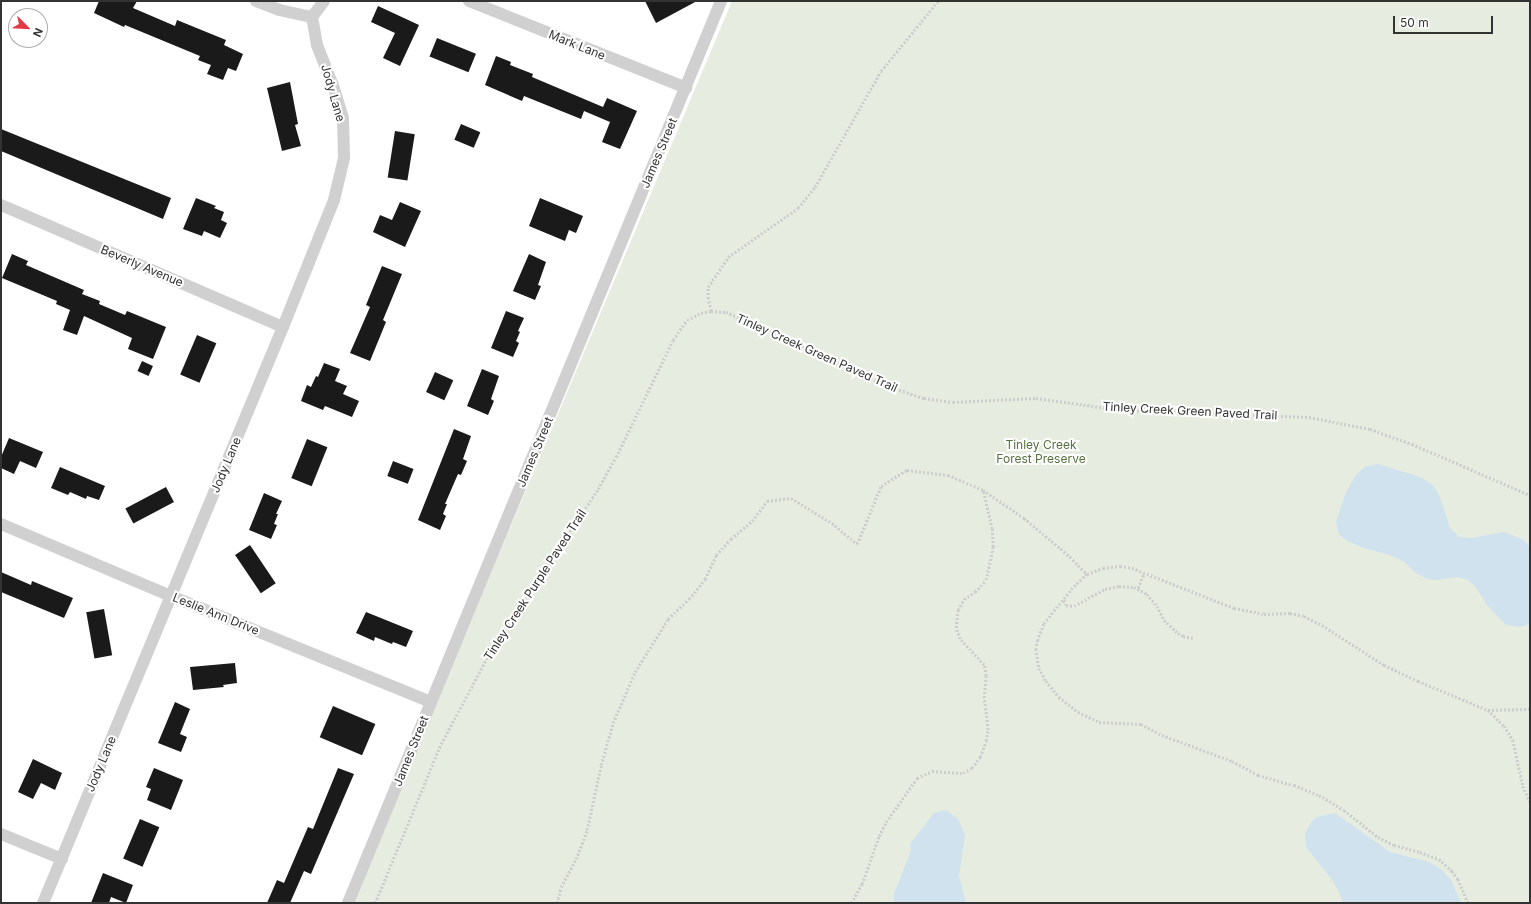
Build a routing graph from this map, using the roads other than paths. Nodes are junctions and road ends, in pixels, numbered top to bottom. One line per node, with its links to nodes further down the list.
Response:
1 (256, 1): 5 (street)
2 (324, 1): 5 (street)
3 (469, 1): 6 (street, Mark Lane)
4 (721, 1): 6 (street, James Street)
5 (312, 17): 8 (street, Jody Lane)
6 (686, 88): 11 (street, James Street)
7 (1, 205): 8 (street, Beverly Avenue)
8 (283, 327): 10 (street, Jody Lane)
9 (1, 524): 10 (street, Leslie Ann Drive)
10 (171, 596): 11 (street, Leslie Ann Drive); 13 (street, Jody Lane)
11 (431, 702): 15 (street, James Street)
12 (1, 834): 13 (street)
13 (62, 859): 14 (street, Jody Lane)
14 (43, 903)
15 (348, 903)

